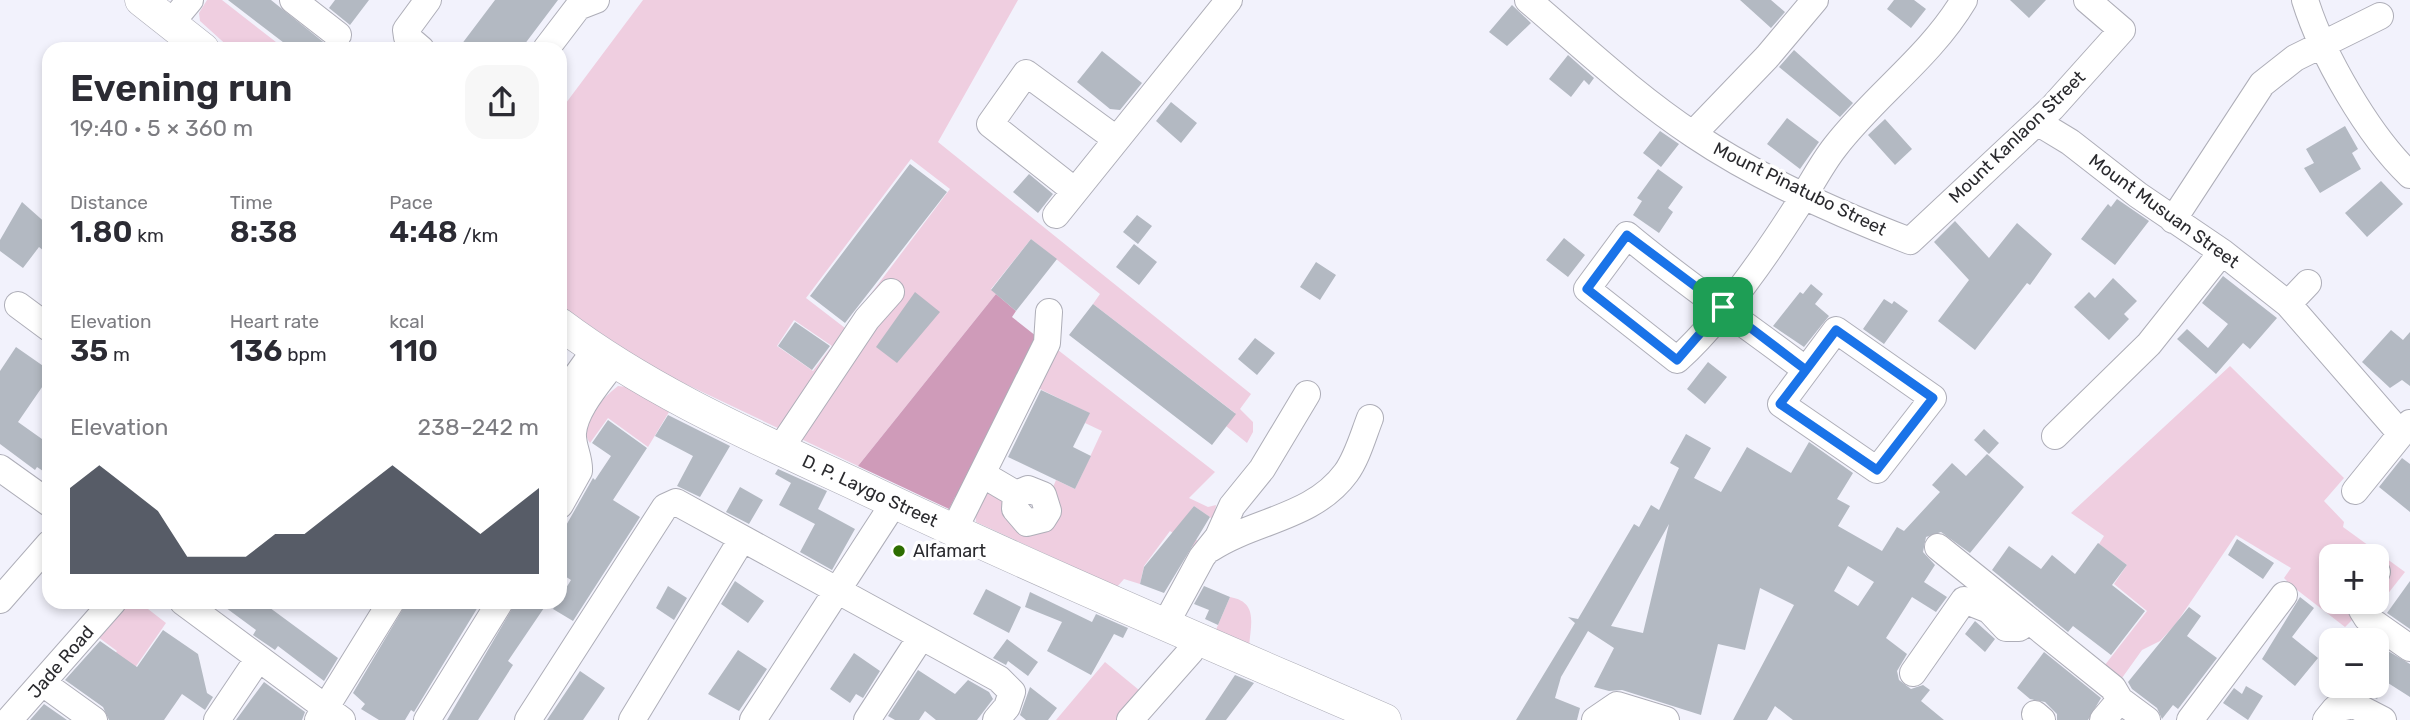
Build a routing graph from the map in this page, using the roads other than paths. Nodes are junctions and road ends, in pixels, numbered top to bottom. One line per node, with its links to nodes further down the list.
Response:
1 (141, 0): 11 (main road)
2 (428, 0): 15 (street)
3 (596, 0): 16 (street)
4 (1229, 0): 20 (street)
5 (1528, 0): 19 (street, Mount Pinatubo Street)
6 (1815, 0): 19 (street)
7 (1964, 0): 23 (street)
8 (2087, 0): 18 (street, Mount Kanlaon Street)
9 (2305, 0): 17 (street)
10 (306, 4): 13 (street)
11 (180, 12): 14 (main road)
12 (2380, 16): 17 (street)
13 (338, 35)
14 (199, 42)
15 (413, 42)
16 (551, 42)
17 (2321, 44): 21 (street); 25 (street)
18 (2037, 122): 25 (street, Mount Musuan Street); 26 (street, Mount Kanlaon Street)
19 (1692, 134): 23 (street, Mount Pinatubo Street)
20 (1116, 139): 22 (street); 22 (street)
21 (2410, 175)
22 (1075, 191): 24 (street)
23 (1805, 194): 26 (street, Mount Pinatubo Street); 32 (street)
24 (1056, 215)
25 (2173, 220): 27 (street, Mount Musuan Street)
26 (1910, 242)
27 (2222, 252): 30 (street, Mount Musuan Street); 43 (street)
28 (2308, 283): 30 (street)
29 (891, 292): 44 (street)
30 (2288, 304): 42 (street, Mount Musuan Street)
31 (18, 305): 34 (street)
32 (1723, 307): 32 (street); 37 (street)
33 (1049, 312): 46 (street)
34 (42, 323)
35 (567, 329): 36 (main road, D. P. Laygo Street)
36 (604, 356): 38 (street); 41 (street); 44 (main road, D. P. Laygo Street)
37 (1806, 370): 37 (street)
38 (567, 392)
39 (1307, 394): 55 (street)
40 (1370, 418): 55 (street)
41 (567, 421): 48 (street)
42 (2405, 428): 47 (street)
43 (2055, 436)
44 (780, 449): 51 (main road, D. P. Laygo Street)
45 (0, 469): 50 (street)
46 (982, 474): 49 (street); 52 (street)
47 (2355, 491)
48 (567, 492)
49 (1016, 494)
50 (42, 498)
51 (894, 503): 52 (main road, D. P. Laygo Street); 57 (street)
52 (954, 530): 66 (main road, D. P. Laygo Street)
53 (742, 539): 57 (street); 79 (street); 80 (street)
54 (1938, 547): 65 (street)
55 (1210, 549): 66 (street)
56 (42, 552): 59 (street)
57 (838, 592): 67 (street); 81 (street)
58 (2284, 595): 90 (street)
59 (0, 600)
60 (107, 609): 72 (street, Jade Road)
61 (192, 609): 70 (street)
62 (387, 609): 74 (street)
63 (496, 609): 78 (street)
64 (2364, 614): 69 (street)
65 (2030, 621): 71 (street); 73 (street)
66 (1165, 625): 68 (main road, D. P. Laygo Street)
67 (921, 637): 82 (street); 83 (street)
68 (1195, 638): 84 (street); 85 (main road, D. P. Laygo Street)
69 (2410, 648)
70 (258, 659): 74 (street); 77 (street)
71 (1913, 673)
72 (44, 684): 75 (street, Jade Road); 76 (street)
73 (2120, 699): 88 (street); 89 (street)
74 (328, 716)
75 (9, 720)
76 (94, 720)
77 (217, 720)
78 (427, 720)
79 (528, 720)
80 (632, 720)
81 (752, 720)
82 (867, 720)
83 (996, 720)
84 (1130, 720)
85 (1385, 720)
86 (1595, 720): 87 (street)
87 (1666, 720)
88 (2103, 720)
89 (2147, 720)
90 (2190, 720)
91 (2326, 720): 92 (street)
92 (2383, 720)

